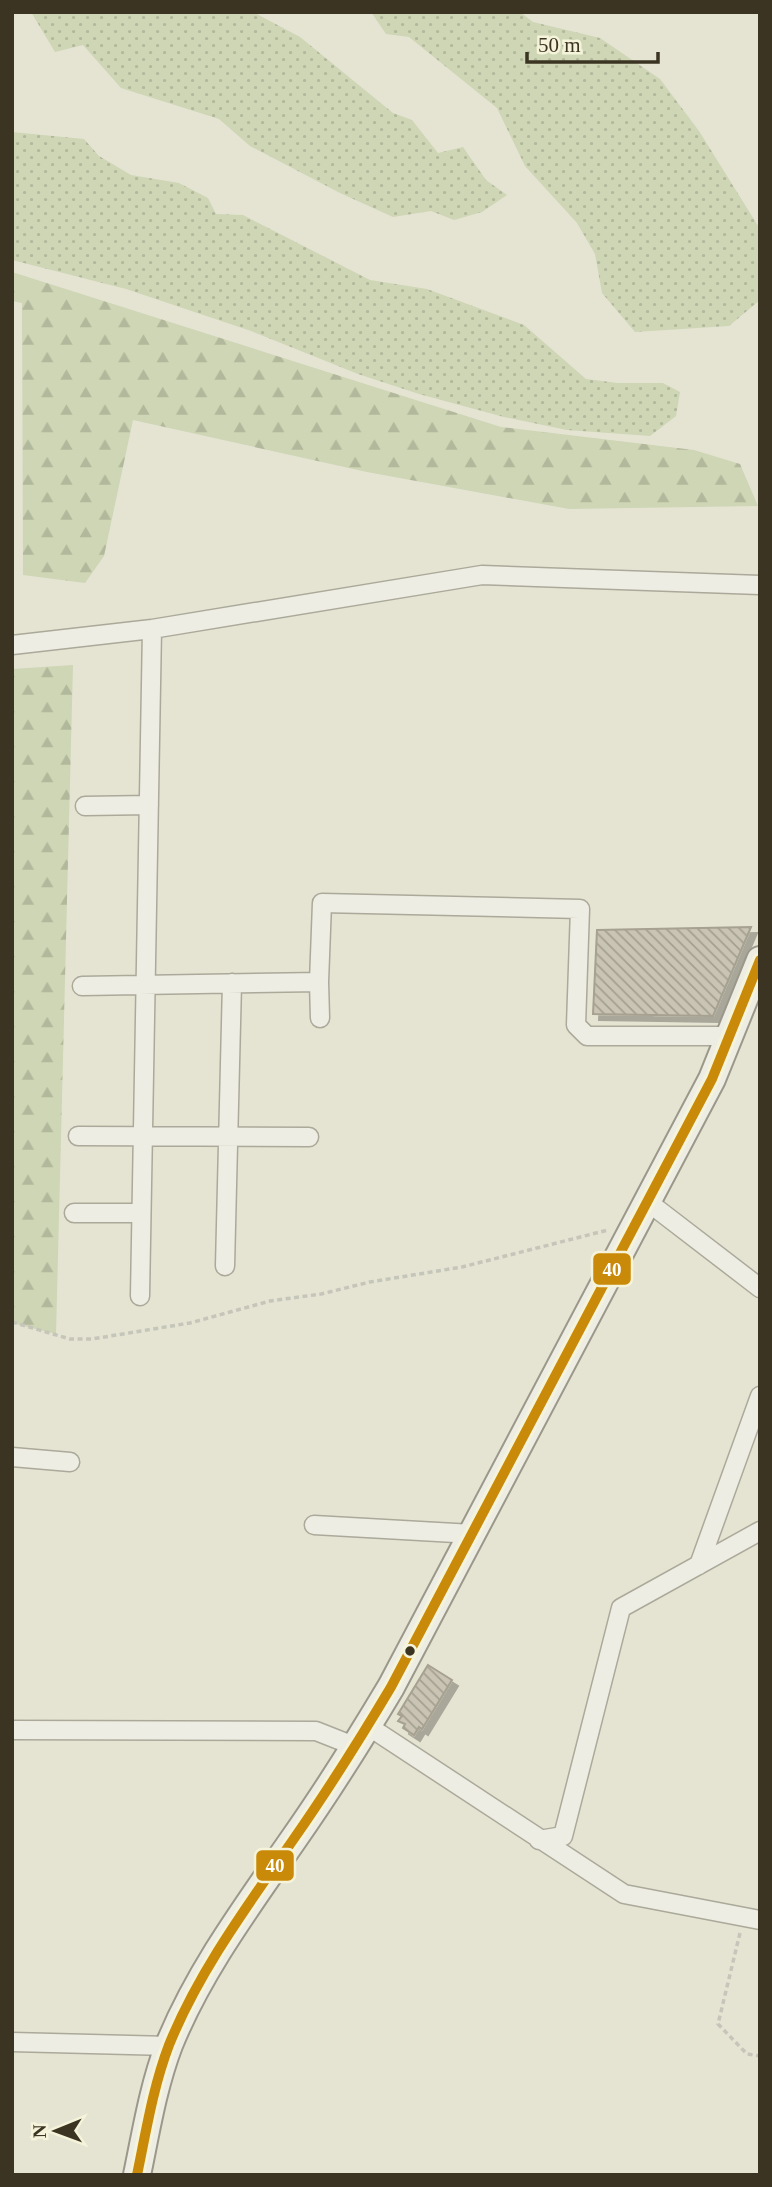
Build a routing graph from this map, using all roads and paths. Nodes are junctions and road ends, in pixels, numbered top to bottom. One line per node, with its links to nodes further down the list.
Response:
1 (760, 585): 2 (street)
2 (152, 629): 3 (street); 4 (street)
3 (12, 645)
4 (149, 805): 5 (street); 9 (street)
5 (85, 806)
6 (760, 960): 12 (street)
7 (319, 982): 8 (street); 11 (street); 12 (street)
8 (232, 983): 9 (street); 15 (street)
9 (146, 985): 10 (street); 14 (street)
10 (82, 986)
11 (320, 1018)
12 (729, 1036): 17 (street)
13 (78, 1136): 14 (street)
14 (143, 1137): 15 (street); 19 (street)
15 (229, 1137): 16 (street); 20 (street)
16 (309, 1137)
17 (643, 1211): 21 (street); 23 (path); 29 (street)
18 (74, 1213): 19 (street)
19 (141, 1213): 22 (street)
20 (225, 1266)
21 (760, 1288)
22 (140, 1296)
23 (12, 1322)
24 (760, 1396): 30 (street)
25 (12, 1457): 26 (street)
26 (70, 1462)
27 (314, 1525): 29 (street)
28 (760, 1531): 30 (street)
29 (473, 1534): 32 (street)
30 (699, 1565): 33 (street)
31 (12, 1730): 32 (street)
32 (361, 1736): 33 (street); 36 (street)
33 (539, 1840): 34 (street)
34 (752, 1918): 37 (path)
35 (12, 2042): 36 (street)
36 (169, 2046): 38 (street)
37 (760, 2056)
38 (137, 2175)

